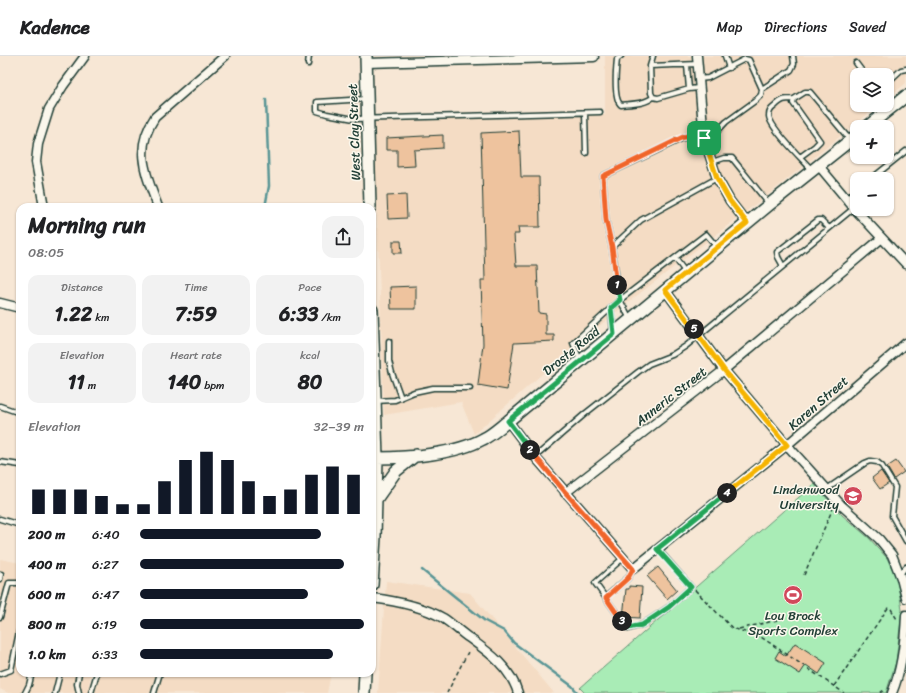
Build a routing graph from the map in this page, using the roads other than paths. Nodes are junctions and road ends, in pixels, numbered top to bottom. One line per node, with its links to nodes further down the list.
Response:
1 (85, 56): 46 (street)
2 (225, 56): 47 (street)
3 (309, 56): 13 (lane)
4 (621, 56): 25 (lane)
5 (653, 56): 15 (lane)
6 (725, 56): 16 (lane)
7 (793, 56): 23 (lane)
8 (594, 57): 10 (street)
9 (745, 57): 16 (lane); 23 (lane)
10 (366, 60): 26 (street, West Clay Street)
11 (698, 60): 14 (lane); 20 (street)
12 (856, 63): 17 (lane)
13 (308, 64)
14 (687, 65): 15 (lane); 22 (lane)
15 (650, 66): 25 (lane)
16 (729, 68): 20 (lane)
17 (860, 68)
18 (906, 69): 19 (lane)
19 (894, 76)
20 (699, 78): 21 (street)
21 (699, 88): 22 (lane); 35 (street)
22 (689, 89): 25 (lane)
23 (762, 89): 35 (lane)
24 (906, 96): 28 (street)
25 (653, 97)
26 (367, 99): 32 (street, West Clay Street); 32 (lane)
27 (794, 99): 34 (lane); 39 (lane); 39 (lane)
28 (894, 102)
29 (600, 112): 31 (lane)
30 (882, 112): 33 (street)
31 (585, 113): 32 (lane); 38 (lane)
32 (368, 118): 48 (street, West Clay Street)
33 (874, 120)
34 (850, 134)
35 (704, 135): 40 (street); 56 (lane)
36 (850, 141): 41 (street, Droste Road)
37 (906, 151): 42 (lane)
38 (586, 153)
39 (800, 156): 41 (lane)
40 (712, 162): 43 (street); 49 (lane)
41 (816, 168): 45 (street); 49 (street, Droste Road)
42 (880, 172)
43 (717, 178): 53 (street); 56 (lane)
44 (850, 196): 45 (lane)
45 (846, 199): 50 (street)
46 (43, 203)
47 (157, 203)
48 (370, 203)
49 (770, 204): 53 (street, Droste Road)
50 (850, 204)
51 (850, 211): 54 (lane)
52 (861, 216): 55 (street)
53 (747, 223): 57 (street, Droste Road)
54 (829, 228): 60 (lane); 60 (lane)
55 (882, 238): 59 (street); 73 (street, Anneric Street)
56 (612, 247): 63 (lane)
57 (717, 248): 58 (lane); 61 (street, Droste Road)
58 (675, 258): 61 (lane); 63 (lane)
59 (906, 264)
60 (783, 266): 69 (lane)
61 (687, 273): 62 (street, Droste Road)
62 (665, 290): 67 (street, Droste Road); 69 (street)
63 (620, 300): 66 (lane); 67 (lane)
64 (0, 303): 65 (street)
65 (16, 307)
66 (611, 308): 68 (lane); 72 (lane)
67 (631, 320): 68 (street, Droste Road)
68 (614, 334): 72 (street, Droste Road)
69 (699, 336): 73 (street); 82 (lane)
70 (389, 341): 75 (lane)
71 (906, 343): 80 (street, Karen Street)
72 (580, 360): 79 (street, Droste Road)
73 (724, 370): 80 (street); 87 (street, Anneric Street)
74 (470, 388): 75 (lane)
75 (401, 398): 76 (lane)
76 (376, 401)
77 (0, 406): 78 (lane)
78 (16, 412)
79 (508, 421): 81 (street, Droste Road); 82 (street)
80 (787, 445): 86 (street); 92 (street, Karen Street)
81 (416, 456): 83 (street, Droste Road); 88 (street)
82 (535, 457): 87 (street)
83 (376, 458)
84 (0, 462): 85 (lane)
85 (16, 464)
86 (827, 489): 91 (lane); 97 (street)
87 (566, 493): 93 (street)
88 (376, 498)
89 (0, 519): 90 (lane)
90 (16, 524)
91 (906, 542)
92 (657, 549): 95 (street, Karen Street); 100 (lane)
93 (623, 558): 95 (street); 100 (lane)
94 (906, 567): 97 (lane)
95 (633, 569): 100 (lane)
96 (1, 574): 98 (lane)
97 (900, 575): 101 (street)
98 (0, 579)
99 (16, 583): 104 (lane)
100 (606, 598)
101 (906, 598)
102 (376, 599): 119 (street)
103 (906, 615): 120 (street)
104 (0, 617)
105 (16, 644): 106 (lane)
106 (0, 674)
107 (31, 677): 113 (lane)
108 (59, 677): 114 (lane)
109 (78, 677): 115 (lane)
110 (96, 677): 116 (lane)
111 (159, 677): 117 (lane)
112 (365, 677): 118 (street)
113 (25, 693)
114 (55, 693)
115 (78, 693)
116 (91, 693)
117 (154, 693)
118 (364, 693)
119 (518, 693)
120 (892, 693)

